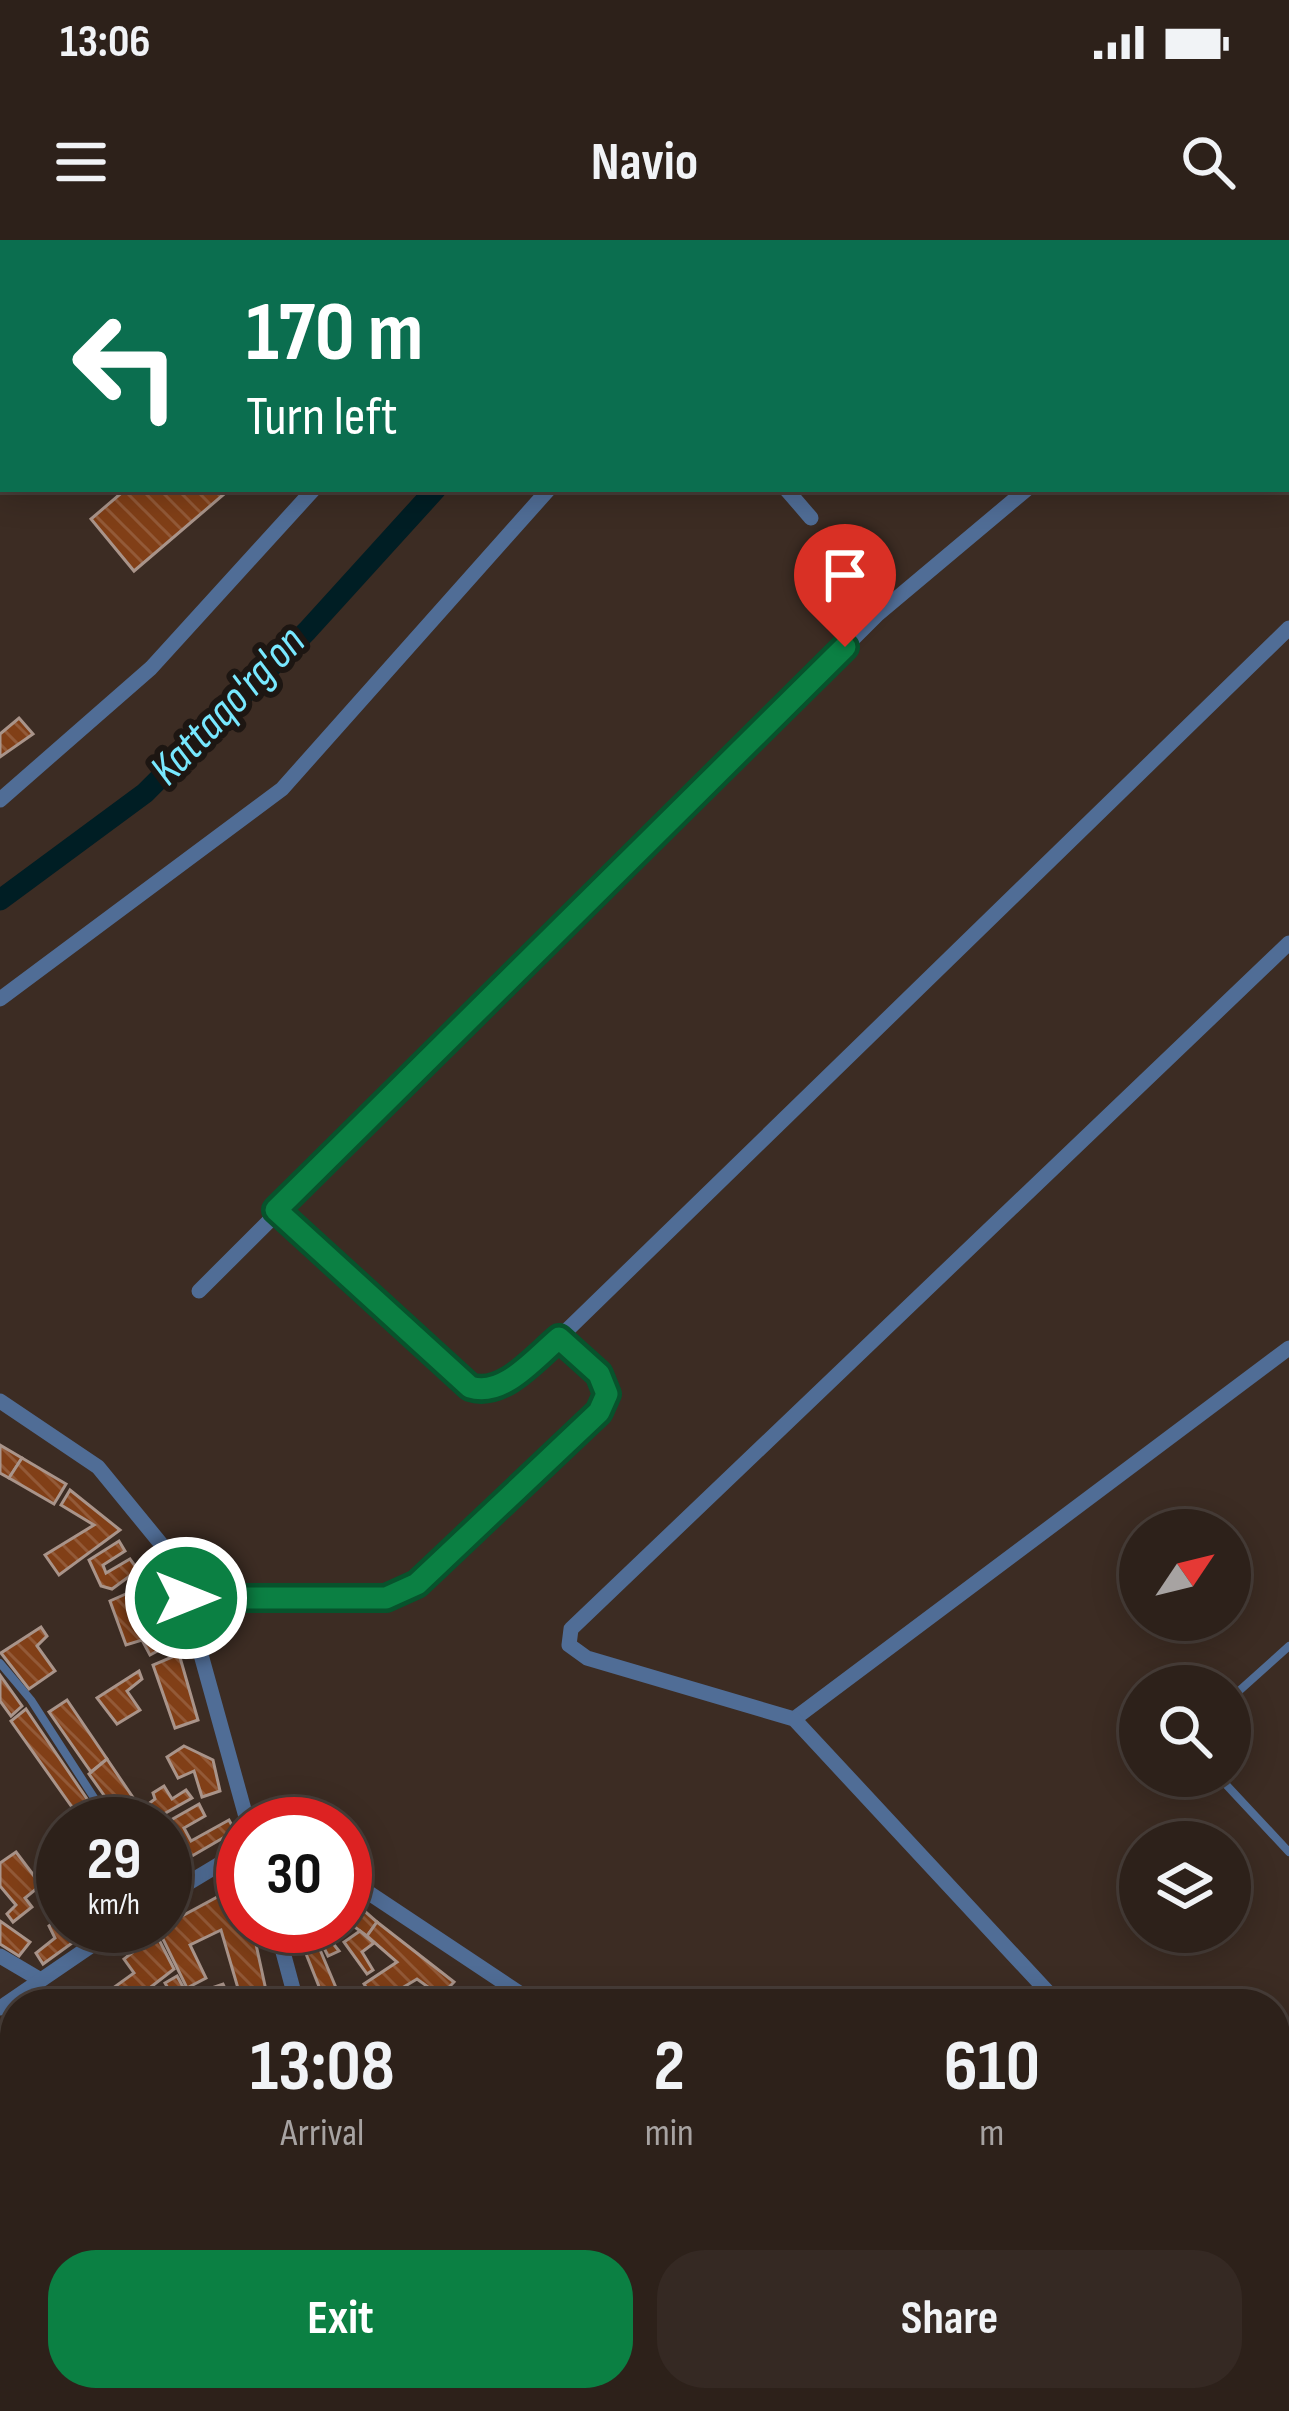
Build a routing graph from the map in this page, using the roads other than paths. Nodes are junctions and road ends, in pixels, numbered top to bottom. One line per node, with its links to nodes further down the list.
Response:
1 (311, 492): 7 (street)
2 (546, 492): 9 (street)
3 (789, 492): 5 (street)
4 (1023, 492): 10 (street)
5 (811, 518)
6 (1289, 628): 12 (street)
7 (0, 800)
8 (1289, 943): 19 (street)
9 (0, 999)
10 (276, 1210): 11 (street); 12 (street)
11 (199, 1291)
12 (559, 1338): 15 (street)
13 (1289, 1348): 19 (street)
14 (0, 1401): 15 (street)
15 (186, 1598): 21 (street)
16 (1289, 1646): 18 (lane)
17 (0, 1664): 20 (lane)
18 (1251, 1680)
19 (794, 1719): 32 (street)
20 (94, 1797)
21 (241, 1797)
22 (1238, 1797): 23 (lane)
23 (1289, 1852)
24 (372, 1895): 31 (street)
25 (79, 1953): 28 (street)
26 (283, 1953): 30 (street)
27 (0, 1956): 28 (street)
28 (39, 1979): 29 (street)
29 (26, 1989)
30 (293, 1989)
31 (513, 1989)
32 (1045, 1989)

